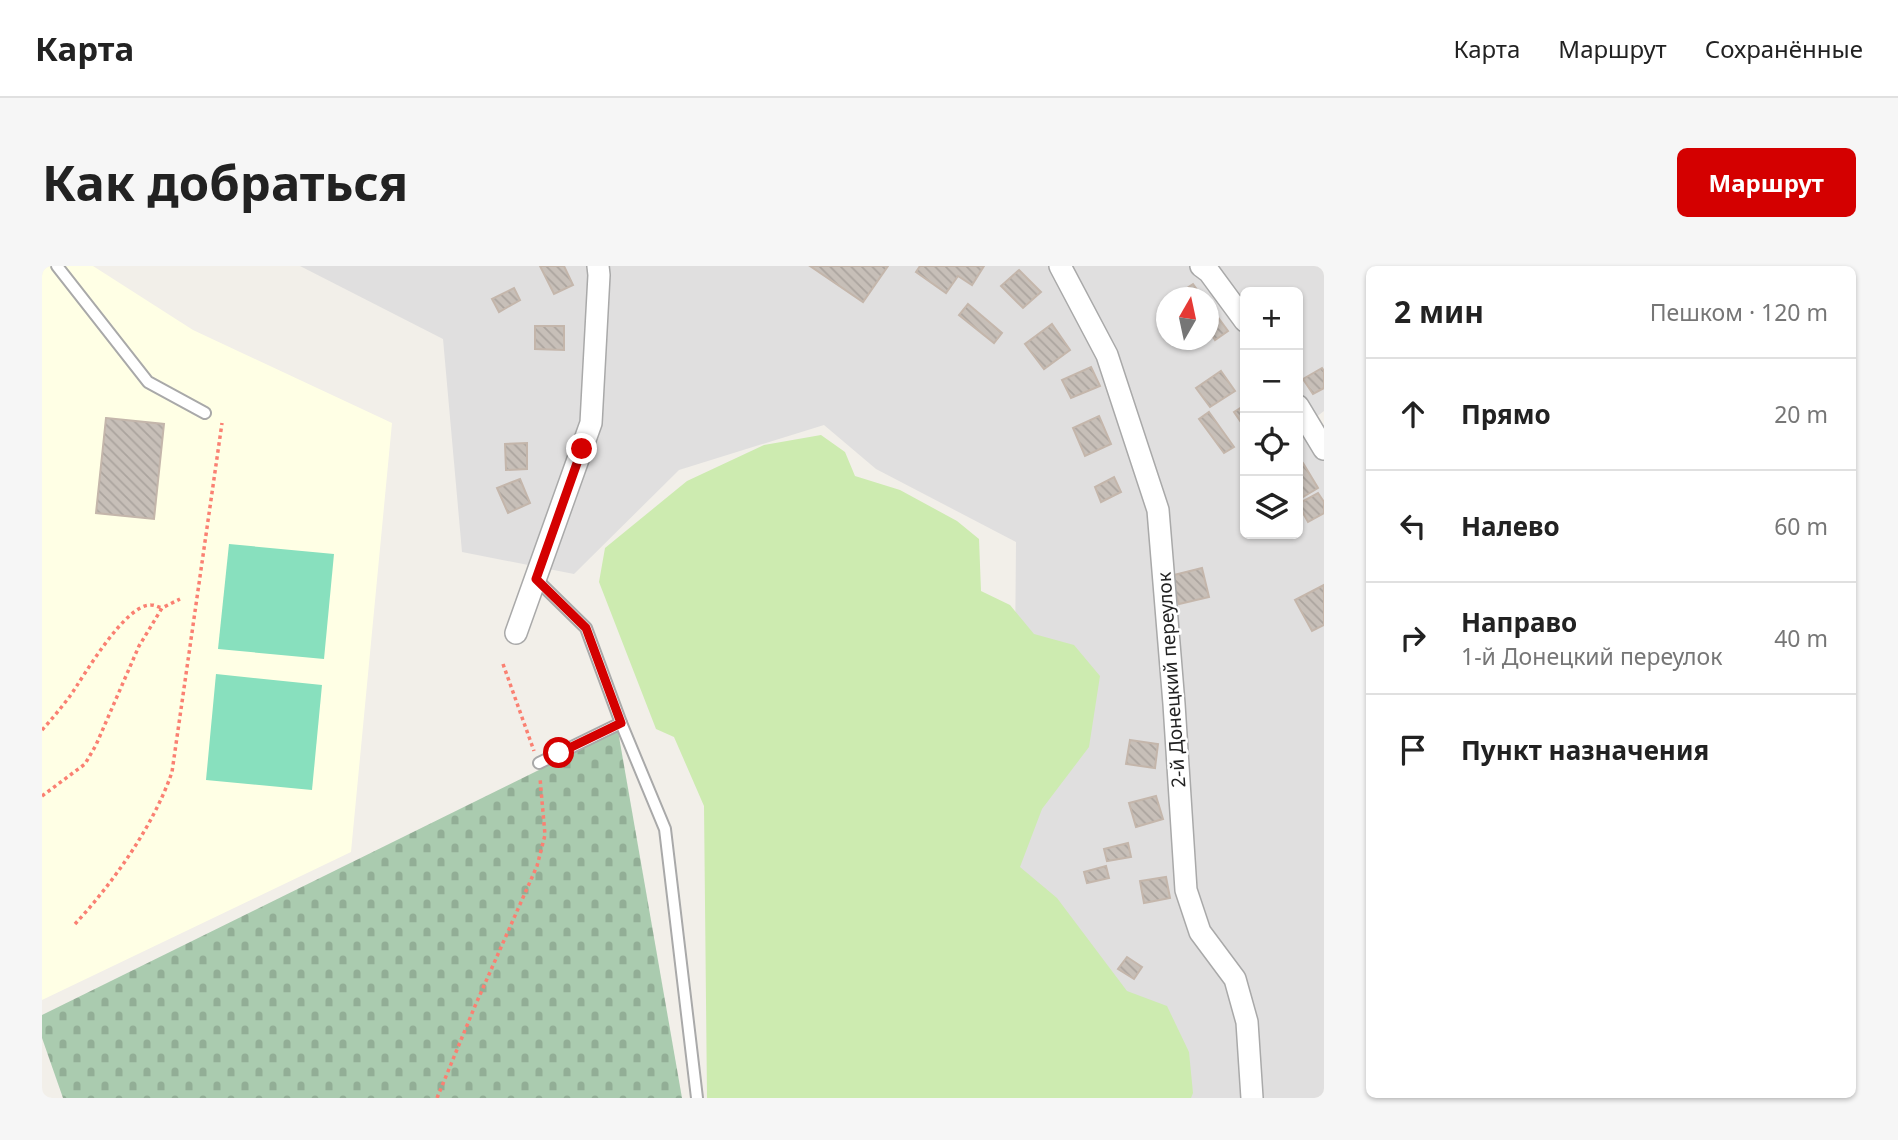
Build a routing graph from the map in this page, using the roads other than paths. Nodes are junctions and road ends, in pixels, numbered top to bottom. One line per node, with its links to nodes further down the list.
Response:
1 (57, 266): 6 (lane)
2 (598, 266): 9 (street)
3 (1060, 266): 14 (street, 2-й Донецкий переулок)
4 (1201, 266): 5 (street)
5 (1240, 314)
6 (205, 413)
7 (1302, 413): 8 (street)
8 (1324, 449)
9 (536, 579): 10 (street); 11 (lane)
10 (516, 633)
11 (621, 723): 12 (lane); 13 (lane)
12 (539, 763)
13 (697, 1098)
14 (1252, 1098)

